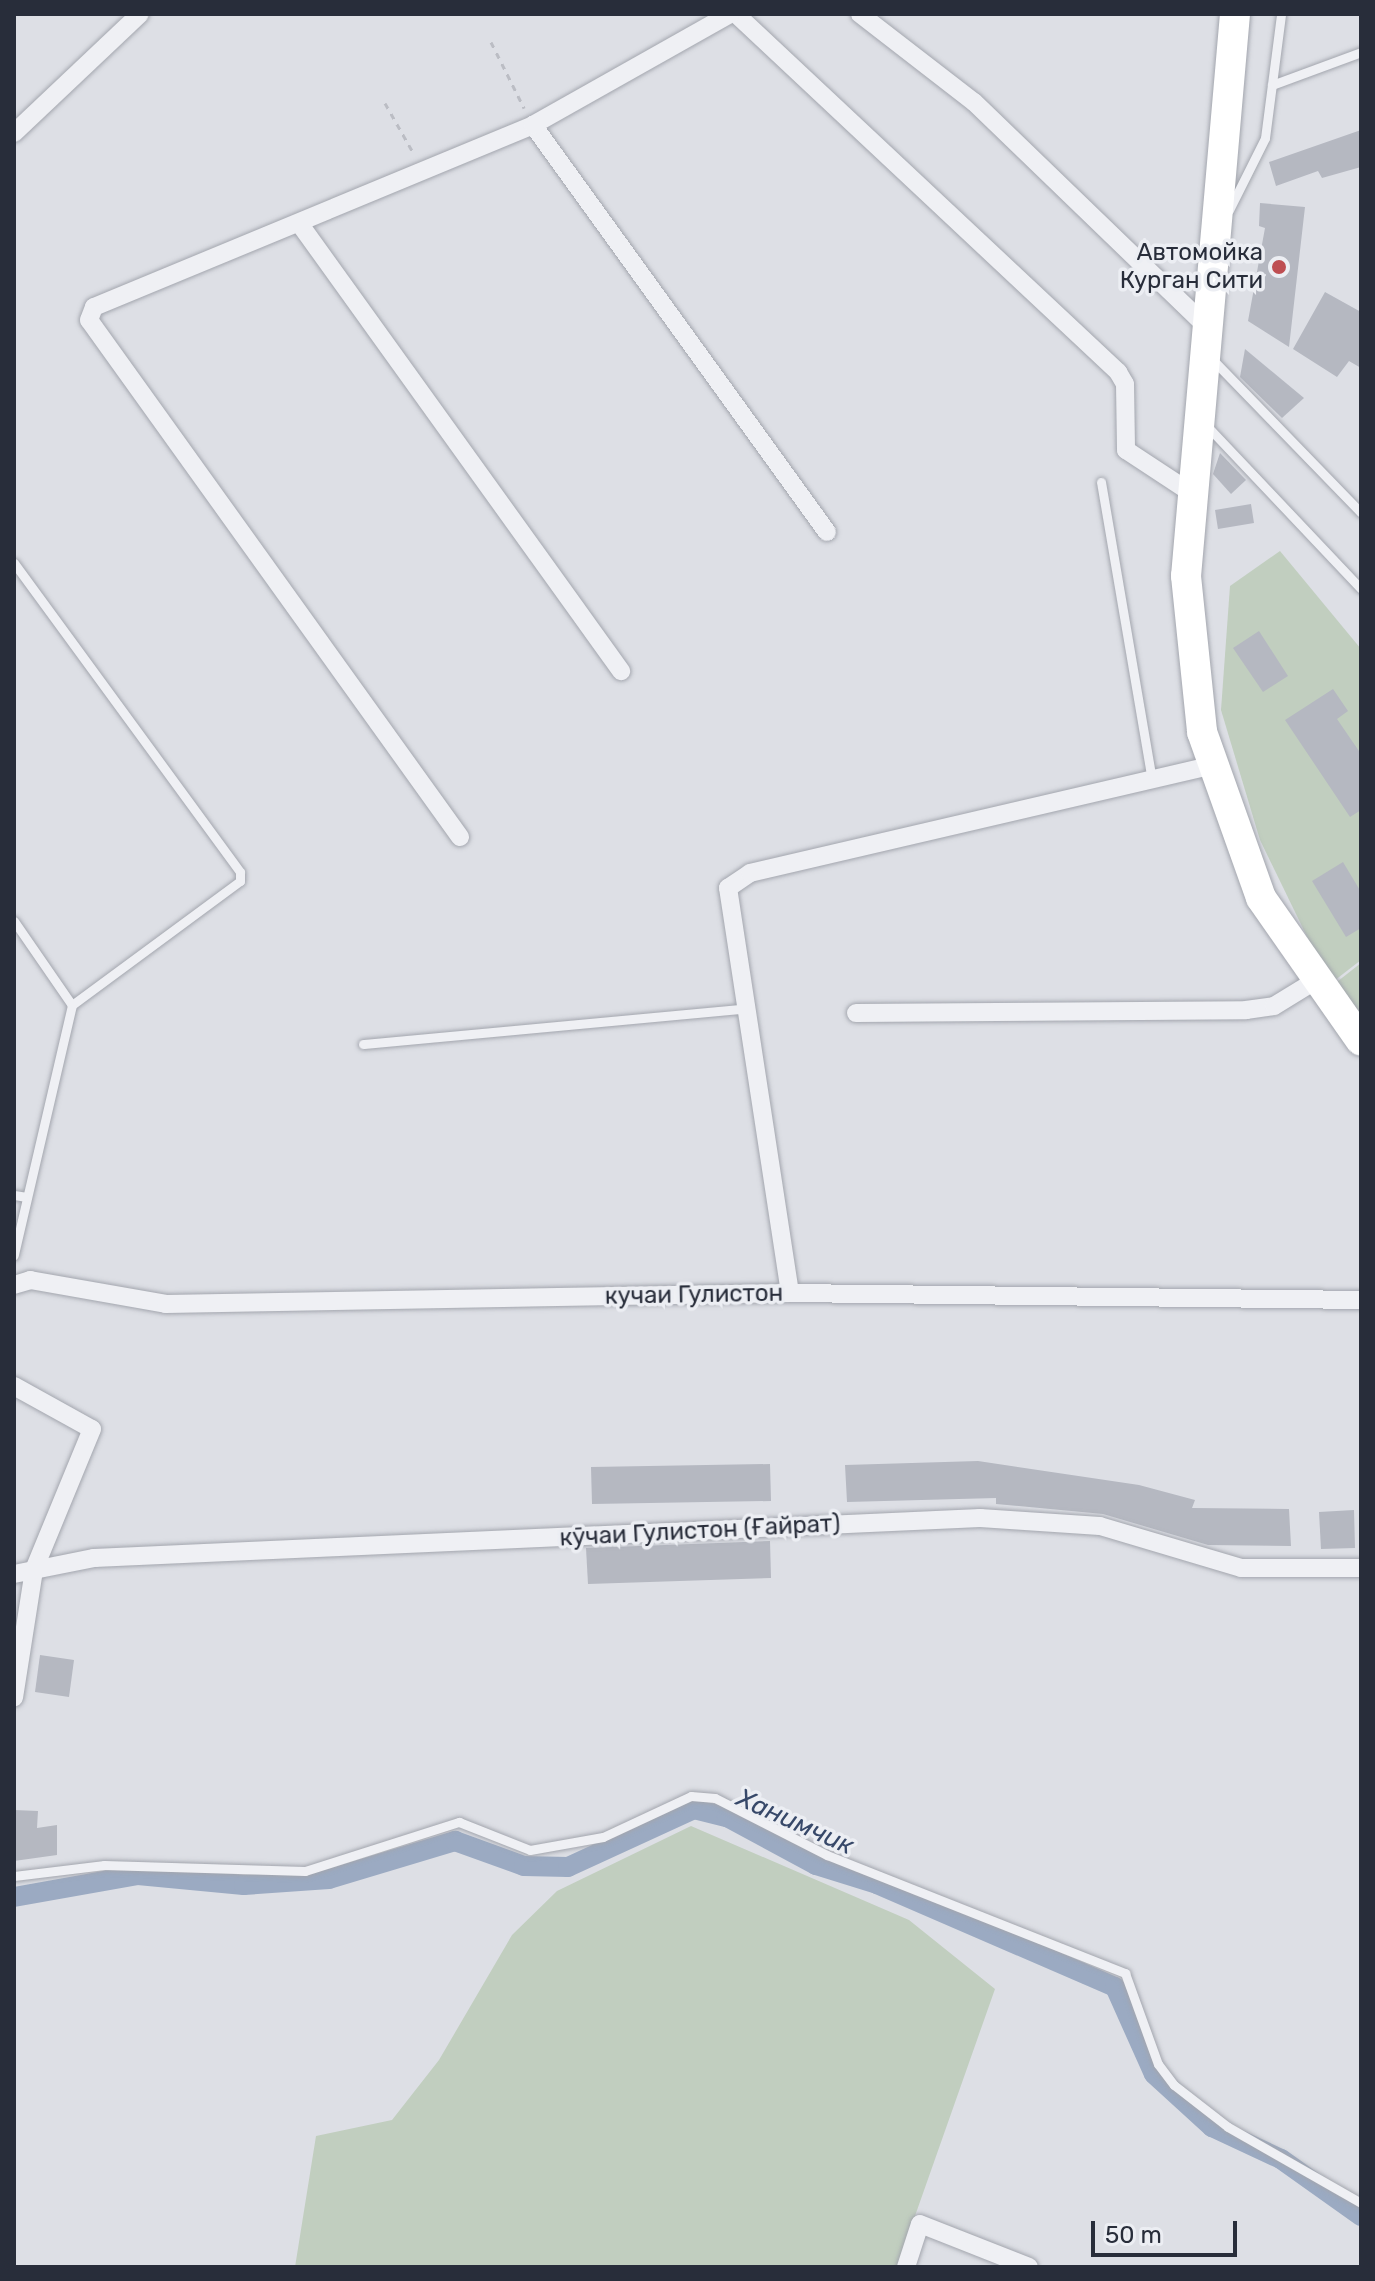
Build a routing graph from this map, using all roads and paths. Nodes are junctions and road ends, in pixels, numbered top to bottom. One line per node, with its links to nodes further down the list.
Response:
1 (140, 14): 11 (street)
2 (733, 14): 10 (street); 18 (street)
3 (860, 14): 15 (street)
4 (1235, 14): 14 (highway)
5 (1281, 14): 8 (lane)
6 (491, 42): 10 (path)
7 (1361, 52): 8 (lane)
8 (1272, 85): 14 (lane)
9 (385, 103): 12 (path)
10 (533, 125): 12 (street); 20 (street)
11 (14, 133)
12 (424, 171): 13 (street)
13 (299, 223): 23 (street); 26 (street)
14 (1215, 238): 15 (highway)
15 (1205, 339): 16 (highway); 19 (lane)
16 (1199, 418): 18 (highway); 22 (lane)
17 (1101, 482): 25 (lane)
18 (1193, 494): 24 (highway)
19 (1361, 513)
20 (827, 532)
21 (14, 563): 29 (lane)
22 (1361, 589)
23 (621, 671)
24 (1214, 765): 25 (street); 28 (highway)
25 (1152, 780): 30 (street)
26 (460, 837)
27 (14, 921): 29 (lane)
28 (1318, 979): 31 (street); 32 (highway)
29 (72, 1005): 35 (lane)
30 (743, 1009): 33 (lane); 38 (street)
31 (856, 1013)
32 (1361, 1041)
33 (363, 1044)
34 (14, 1195): 35 (lane)
35 (27, 1197): 36 (lane)
36 (14, 1255)
37 (22, 1282): 38 (street, кучаи Гулистон)
38 (790, 1293): 39 (street, кучаи Гулистон)
39 (1361, 1300)
40 (14, 1386): 42 (street)
41 (1361, 1568): 42 (street, кӯчаи Гулистон (Ғайрат))
42 (34, 1570): 43 (street, кӯчаи Гулистон (Ғайрат)); 44 (street)
43 (14, 1574)
44 (14, 1697)
45 (14, 1876): 46 (lane)
46 (1361, 2203)
47 (906, 2267): 48 (street)
48 (1029, 2267)

